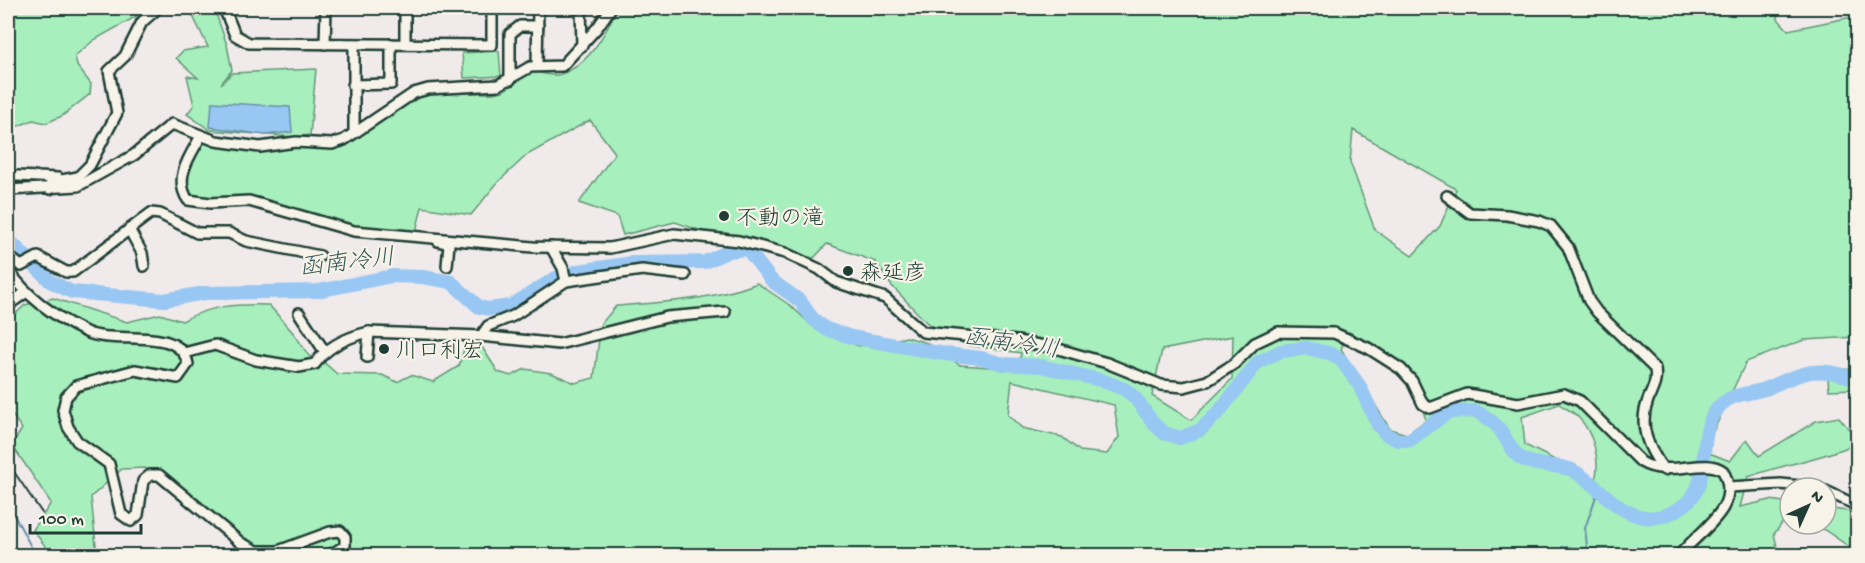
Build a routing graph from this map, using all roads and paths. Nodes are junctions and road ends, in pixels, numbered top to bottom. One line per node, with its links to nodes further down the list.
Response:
1 (159, 8): 21 (street)
2 (224, 8): 10 (street)
3 (326, 8): 10 (street)
4 (405, 8): 13 (street)
5 (492, 8): 13 (street)
6 (538, 8): 9 (street)
7 (581, 8): 14 (street)
8 (611, 8): 14 (street)
9 (538, 26): 15 (street); 16 (street)
10 (326, 44): 11 (street)
11 (354, 44): 12 (street); 17 (street)
12 (391, 44): 13 (street); 17 (street)
13 (405, 44)
14 (582, 46): 15 (street)
15 (537, 65): 16 (street)
16 (510, 80): 18 (street)
17 (353, 85): 18 (street)
18 (354, 133): 19 (street)
19 (201, 136): 22 (street); 26 (street)
20 (17, 176): 21 (street)
21 (72, 178): 22 (street)
22 (50, 189): 23 (street)
23 (8, 190)
24 (1447, 196): 46 (street)
25 (129, 229): 28 (street); 29 (street); 30 (street)
26 (436, 236): 27 (street); 31 (street)
27 (551, 247): 34 (street); 46 (street)
28 (8, 256)
29 (320, 256)
30 (144, 266)
31 (447, 266)
32 (8, 270): 35 (street)
33 (685, 275): 34 (street)
34 (566, 281): 42 (street)
35 (17, 283): 36 (street); 37 (street)
36 (8, 288)
37 (25, 292): 38 (street); 44 (street)
38 (8, 306)
39 (725, 312): 42 (street)
40 (299, 313): 43 (street)
41 (369, 332): 42 (street); 43 (street); 45 (street)
42 (481, 336)
43 (325, 352): 44 (street)
44 (184, 353): 51 (street)
45 (367, 357)
46 (1664, 470): 48 (street)
47 (1778, 484): 48 (street)
48 (1729, 487): 52 (street)
49 (1838, 496): 50 (street)
50 (1857, 506)
51 (328, 555)
52 (1679, 555)

